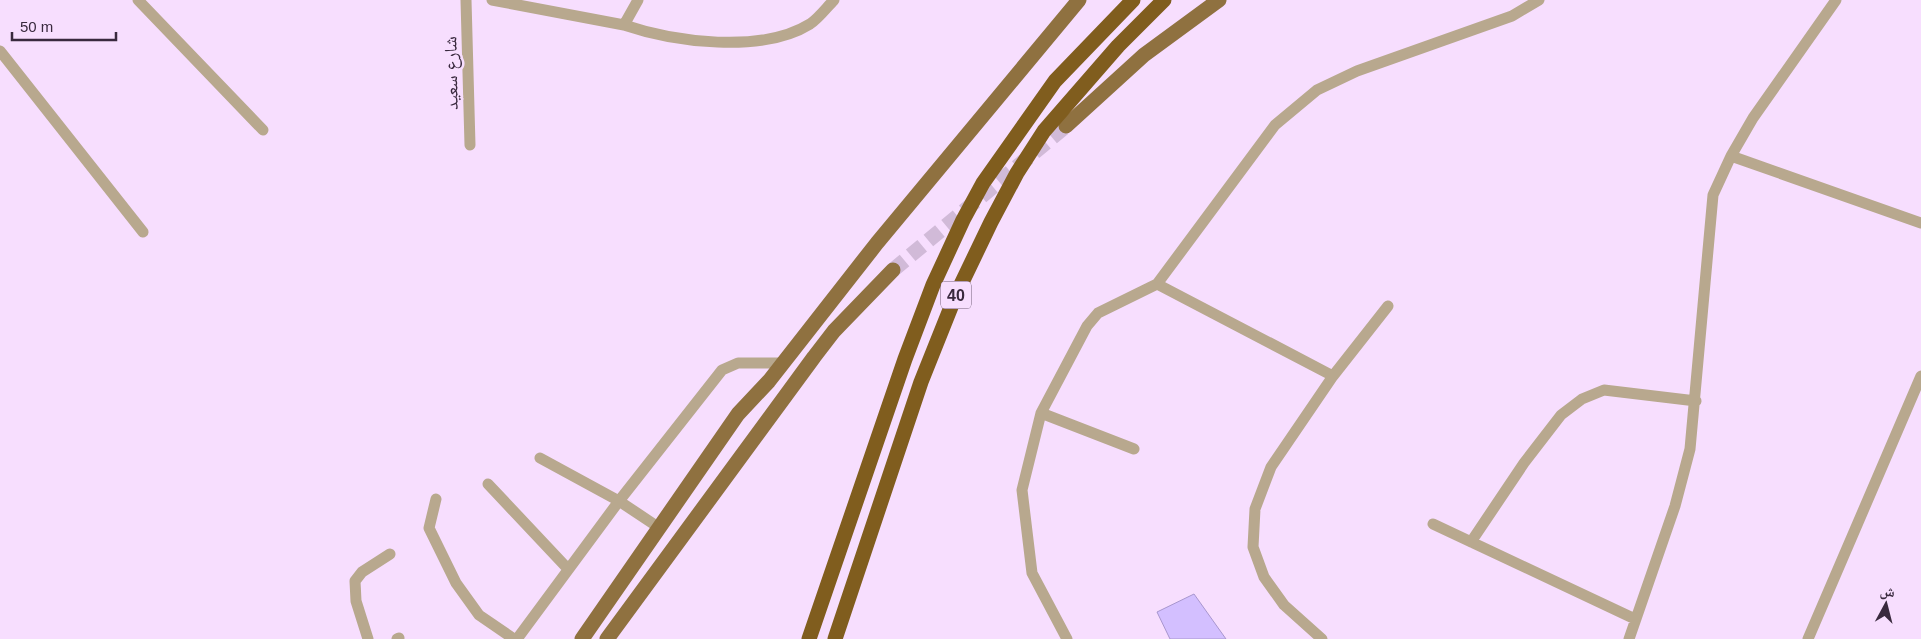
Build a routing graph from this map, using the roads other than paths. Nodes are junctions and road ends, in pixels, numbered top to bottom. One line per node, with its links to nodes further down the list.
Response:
1 (138, 0): 15 (street)
2 (466, 0): 16 (street, شارع سعيد)
3 (492, 0): 12 (street)
4 (638, 0): 12 (street)
5 (834, 0): 12 (street)
6 (1079, 0): 23 (main road)
7 (1133, 0): 43 (highway, 40)
8 (1164, 0): 44 (highway, 40)
9 (1219, 0): 14 (main road)
10 (1539, 0): 21 (street)
11 (1836, 0): 17 (street)
12 (624, 26)
13 (0, 51): 19 (street)
14 (1066, 126)
15 (263, 130)
16 (470, 145)
17 (1731, 156): 18 (street); 26 (street)
18 (1921, 223)
19 (143, 232)
20 (893, 270): 42 (main road)
21 (1157, 284): 24 (street); 27 (street)
22 (1388, 306): 24 (street)
23 (783, 363): 32 (street); 34 (main road)
24 (1333, 376): 46 (street)
25 (1921, 376): 48 (street)
26 (1696, 401): 35 (street); 38 (street)
27 (1041, 413): 28 (street); 45 (street)
28 (1134, 449)
29 (540, 458): 32 (street)
30 (488, 484): 37 (street)
31 (436, 499): 40 (street)
32 (619, 500): 34 (street); 37 (street)
33 (1433, 524): 35 (street)
34 (658, 528): 41 (main road)
35 (1471, 542): 38 (street)
36 (390, 554): 39 (street)
37 (568, 569): 40 (street)
38 (1635, 619): 47 (street)
39 (368, 639)
40 (516, 639)
41 (582, 639)
42 (607, 639)
43 (809, 639)
44 (835, 639)
45 (1067, 639)
46 (1322, 639)
47 (1629, 639)
48 (1808, 639)

